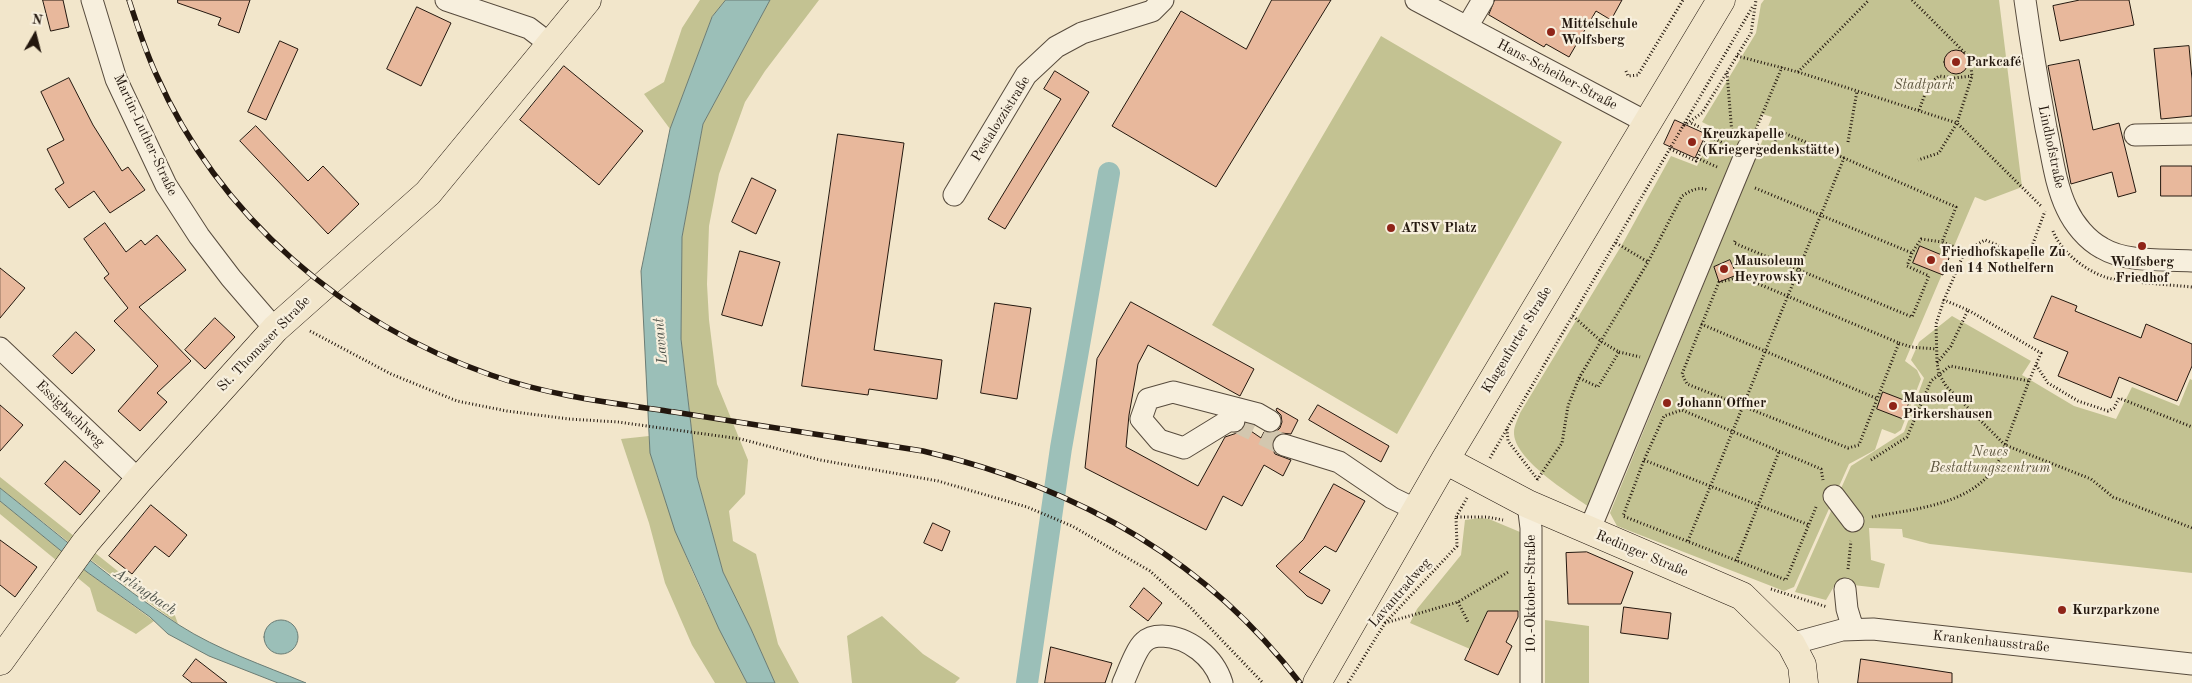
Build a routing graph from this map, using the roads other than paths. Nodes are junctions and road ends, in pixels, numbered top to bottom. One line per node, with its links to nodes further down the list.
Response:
1 (92, 0): 17 (street, Martin-Luther-Straße)
2 (446, 0): 10 (street)
3 (587, 0): 10 (main road, St. Thomaser Straße)
4 (1163, 0): 15 (street, Pestalozzistraße)
5 (1416, 0): 9 (street, Hans-Scheiber-Straße)
6 (1483, 0): 9 (street)
7 (1721, 0): 11 (main road, Klagenfurter Straße)
8 (2025, 0): 16 (street, Lindhofstraße)
9 (1467, 27): 11 (street, Hans-Scheiber-Straße)
10 (550, 44): 17 (main road, St. Thomaser Straße)
11 (1648, 123): 22 (main road, Klagenfurter Straße)
12 (2192, 134): 13 (street)
13 (2135, 135)
14 (1738, 144): 28 (street)
15 (954, 195)
16 (2192, 261)
17 (275, 329): 23 (main road, St. Thomaser Straße)
18 (0, 348): 23 (street, Essigbachlweg)
19 (1234, 421): 20 (street)
20 (1270, 421)
21 (1288, 439): 26 (street)
22 (1445, 460): 25 (main road, Redinger Straße); 26 (main road, Klagenfurter Straße)
23 (139, 480): 32 (main road, St. Thomaser Straße)
24 (1826, 496): 27 (street)
25 (1532, 504): 28 (main road, Redinger Straße); 37 (street, 10.-Oktober-Straße)
26 (1417, 510): 36 (main road, Klagenfurter Straße)
27 (1853, 521)
28 (1589, 531): 31 (main road, Redinger Straße)
29 (1845, 589): 30 (street)
30 (1853, 629): 31 (street, Krankenhausstraße); 33 (street, Krankenhausstraße)
31 (1791, 644): 38 (main road, Redinger Straße)
32 (2, 655)
33 (2192, 664)
34 (1123, 683): 35 (street)
35 (1222, 683)
36 (1317, 683)
37 (1531, 683)
38 (1804, 683)

